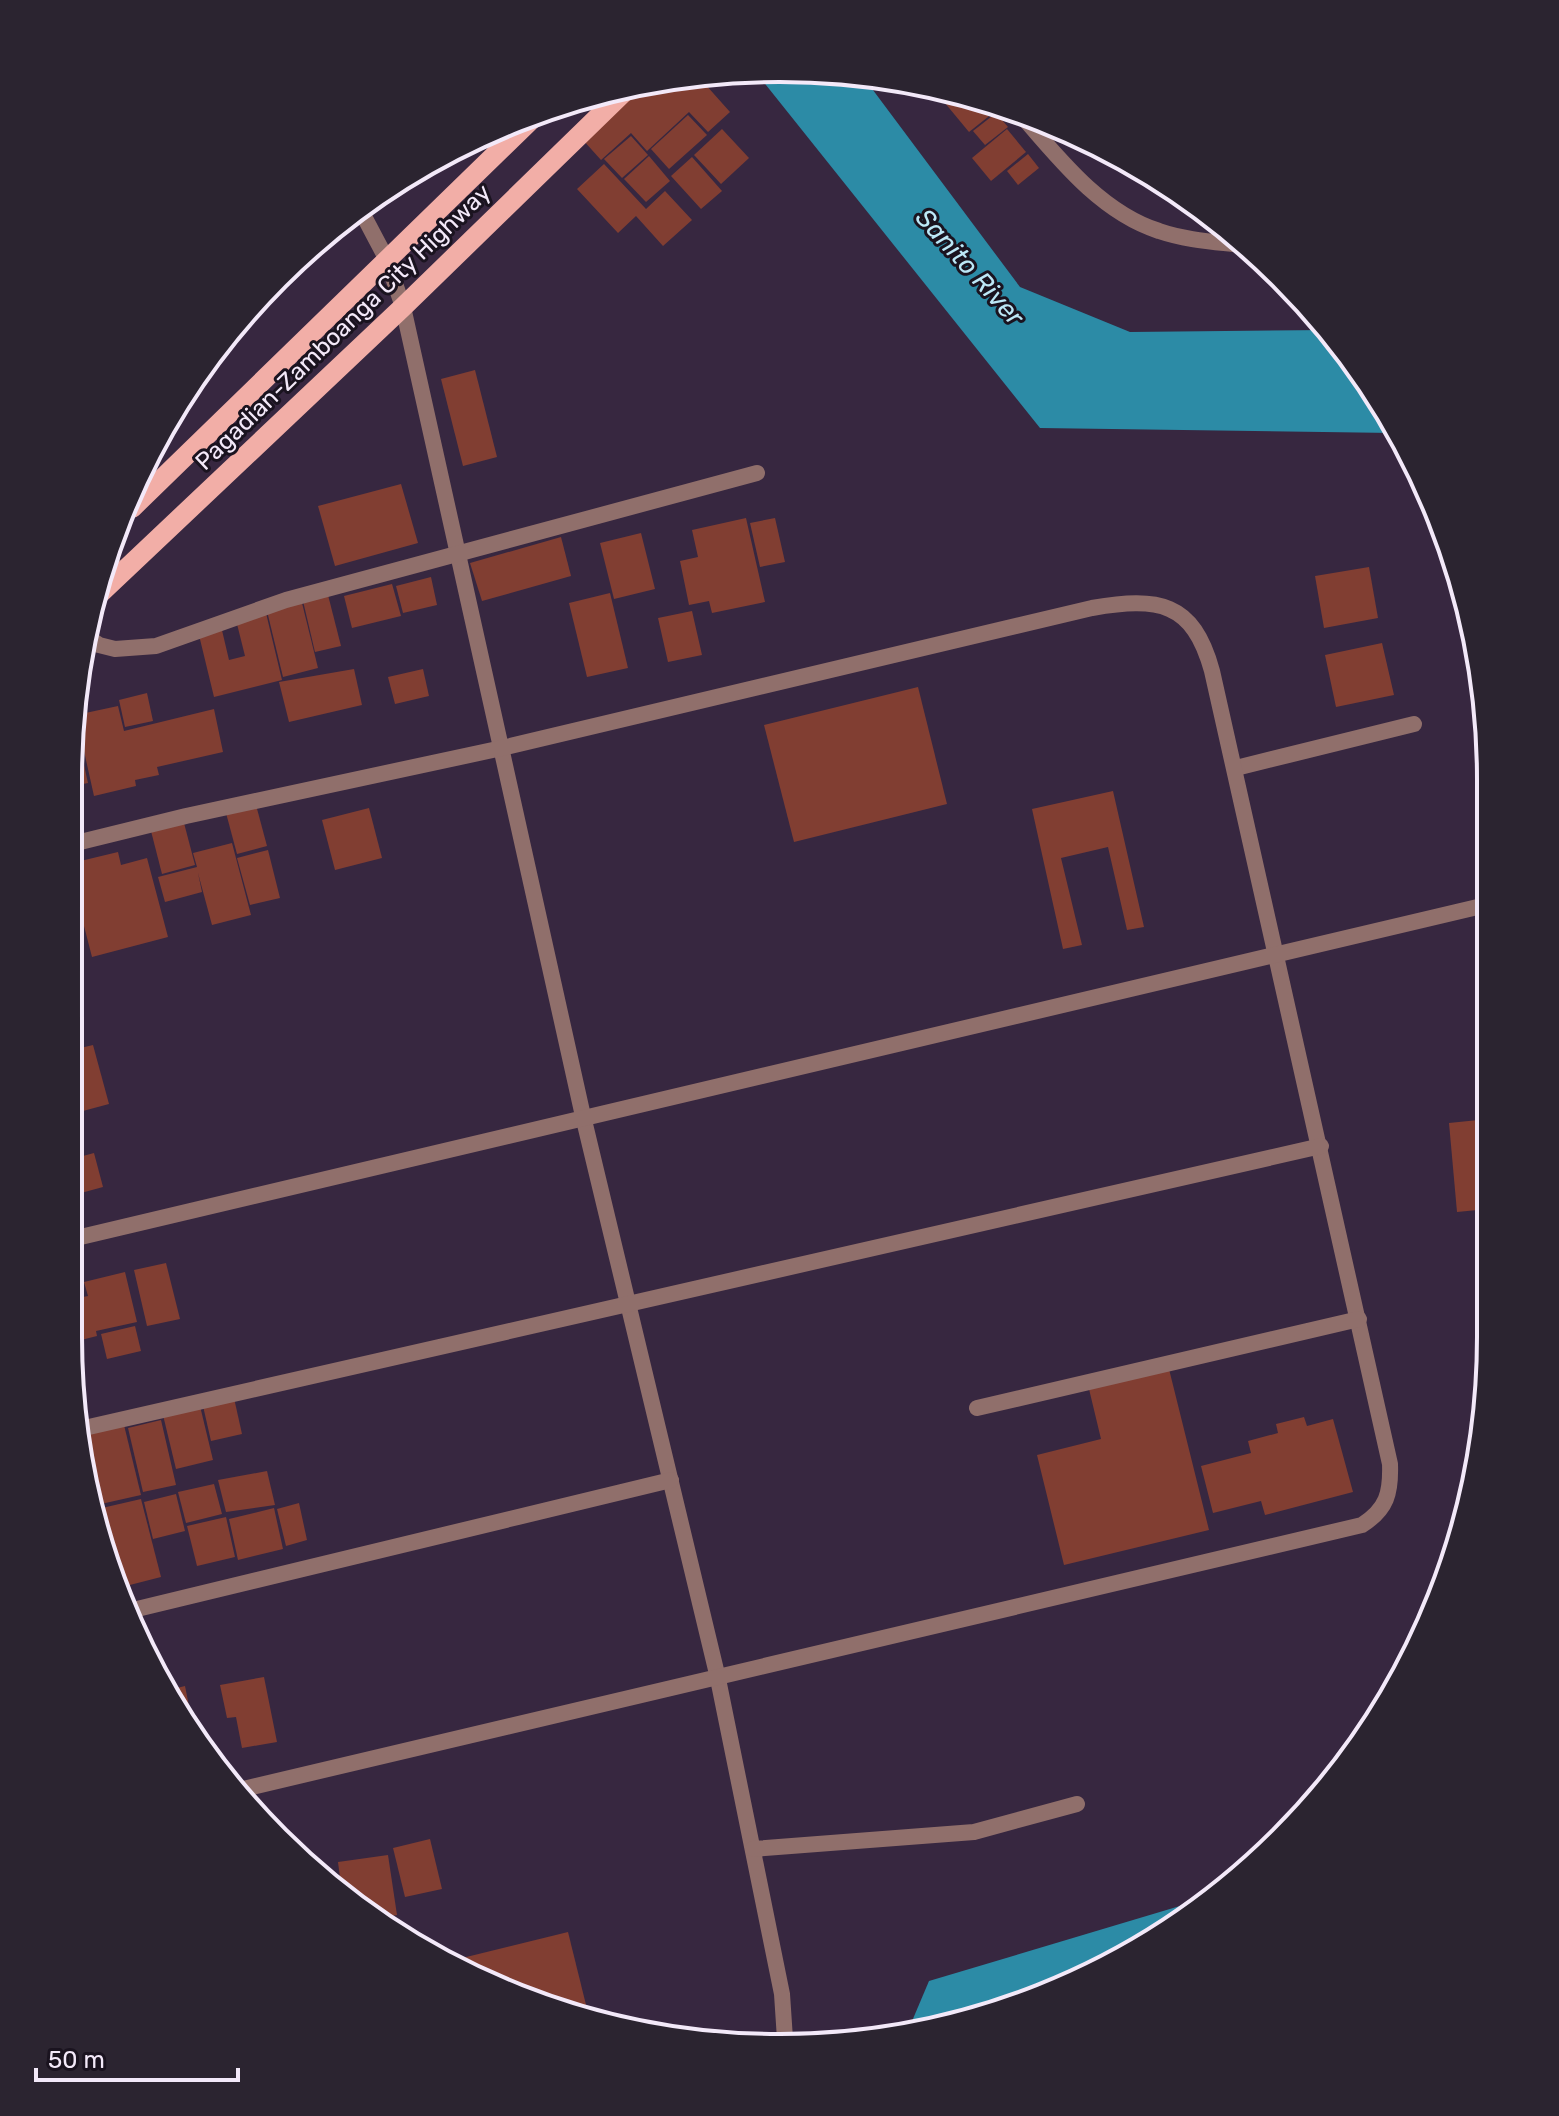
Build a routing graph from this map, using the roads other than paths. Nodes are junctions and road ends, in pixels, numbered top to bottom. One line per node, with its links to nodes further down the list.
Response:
1 (613, 102): 7 (main road, Pagadian-Zamboanga City Highway)
2 (1034, 131): 5 (street)
3 (517, 133): 6 (main road)
4 (365, 219): 6 (street)
5 (1223, 242)
6 (387, 260): 7 (street); 9 (main road)
7 (403, 307): 10 (street); 12 (main road, Pagadian-Zamboanga City Highway)
8 (757, 473): 10 (street)
9 (141, 499)
10 (457, 556): 14 (street); 16 (street)
11 (115, 569): 12 (street)
12 (118, 576): 13 (main road, Pagadian-Zamboanga City Highway)
13 (111, 583)
14 (95, 642)
15 (1414, 724): 17 (street)
16 (502, 748): 17 (street); 18 (street); 21 (street)
17 (1236, 768): 20 (street)
18 (82, 842)
19 (1477, 907): 20 (street)
20 (1276, 955): 21 (street); 22 (street)
21 (583, 1116): 23 (street); 24 (street)
22 (1321, 1146): 24 (street); 25 (street)
23 (82, 1237)
24 (630, 1306): 27 (street); 28 (street)
25 (1359, 1319): 26 (street); 30 (street)
26 (977, 1408)
27 (88, 1427)
28 (671, 1480): 29 (street); 30 (street)
29 (138, 1609)
30 (717, 1674): 31 (street); 33 (street)
31 (248, 1788)
32 (1077, 1804): 33 (street)
33 (753, 1849): 34 (street)
34 (785, 2034)

